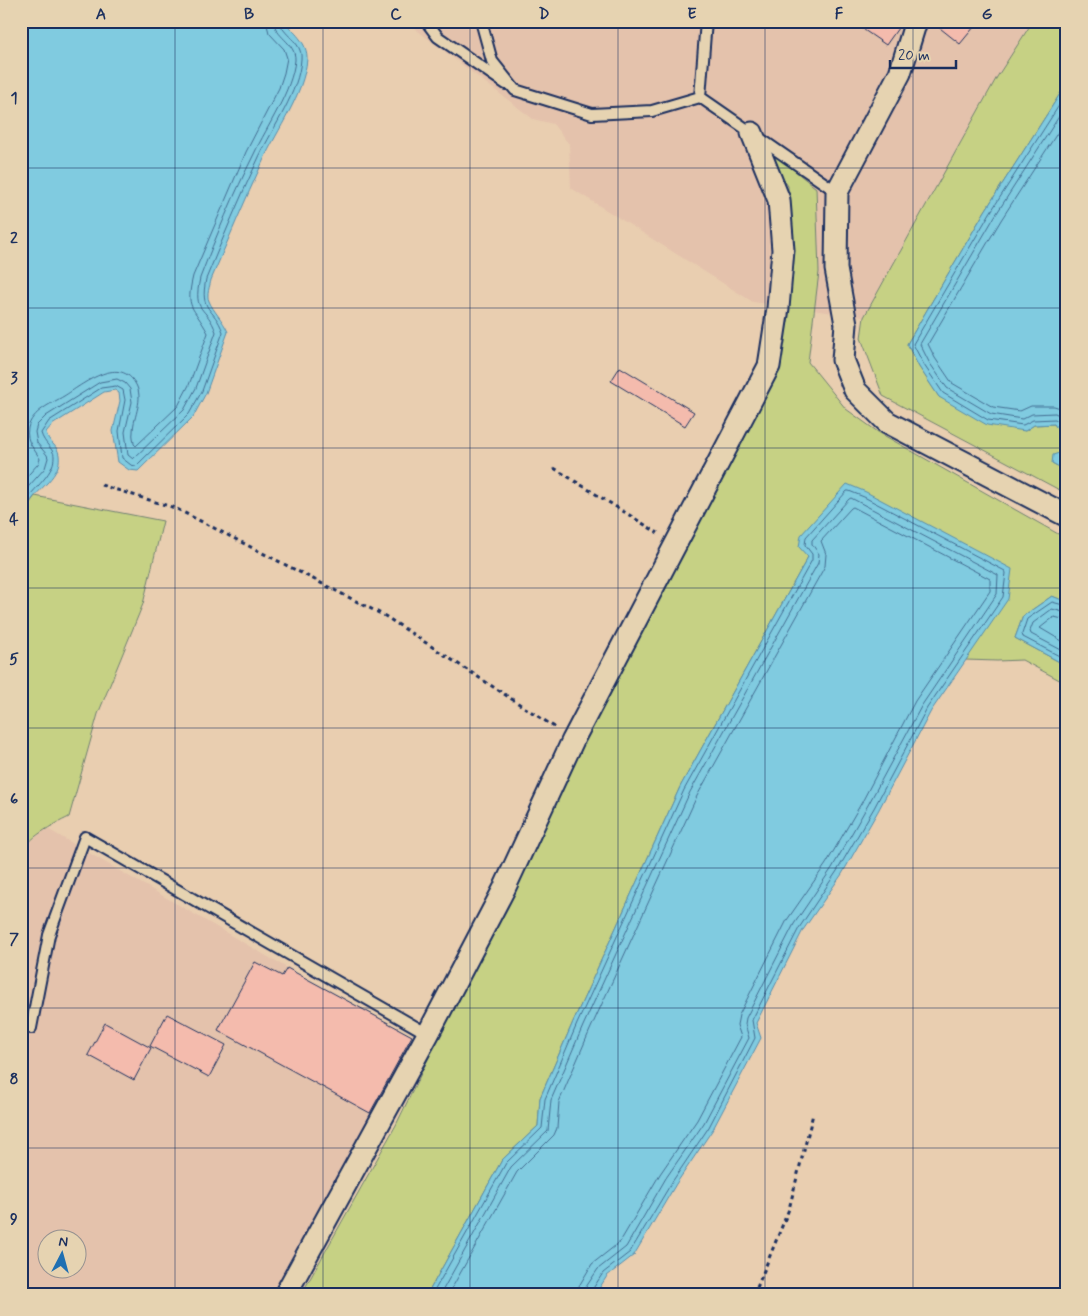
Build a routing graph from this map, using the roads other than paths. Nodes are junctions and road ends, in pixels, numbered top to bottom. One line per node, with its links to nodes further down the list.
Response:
1 (426, 21): 5 (lane)
2 (481, 21): 5 (lane)
3 (706, 21): 6 (lane)
4 (916, 21): 8 (street)
5 (515, 90): 6 (lane)
6 (700, 96): 7 (lane)
7 (752, 133): 8 (lane); 11 (street)
8 (837, 192): 9 (street)
9 (1067, 516)
10 (21, 1025): 11 (lane)
11 (428, 1034): 12 (street)
12 (285, 1295)

